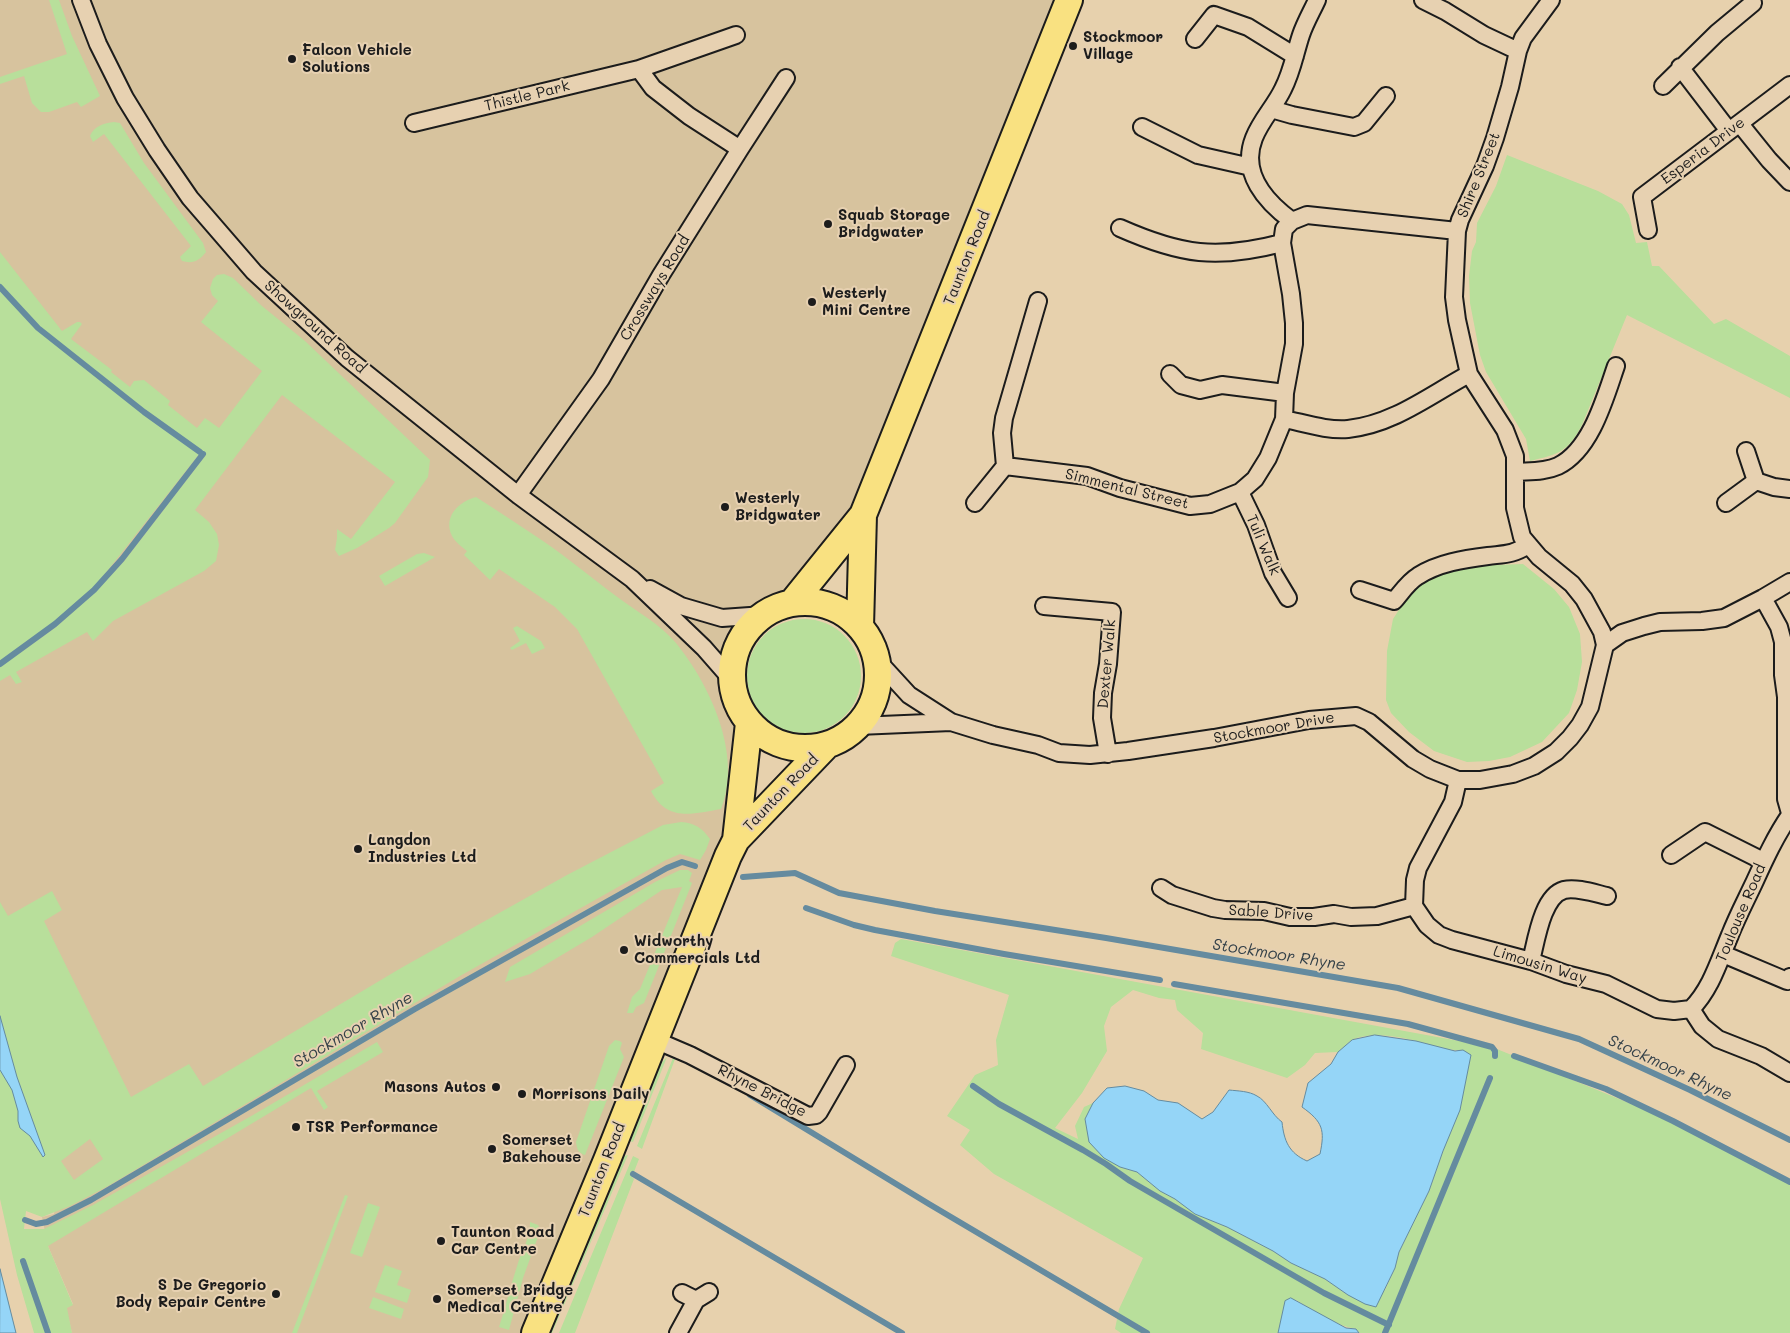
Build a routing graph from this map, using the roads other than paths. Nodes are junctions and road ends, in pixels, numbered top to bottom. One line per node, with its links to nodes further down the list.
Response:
1 (81, 0): 41 (street, Showground Road)
2 (1069, 0): 44 (main road, Taunton Road)
3 (1317, 0): 10 (street)
4 (1423, 0): 9 (street)
5 (1551, 0): 9 (street, Shire Street)
6 (1753, 2): 11 (street)
7 (736, 35): 12 (street, Thistle Park)
8 (1195, 39): 10 (street)
9 (1518, 51): 27 (street, Shire Street)
10 (1295, 56): 17 (street)
11 (1680, 67): 15 (street); 20 (street)
12 (639, 69): 18 (street, Thistle Park); 21 (street)
13 (786, 78): 21 (street, Crossways Road)
14 (1790, 85): 20 (street, Esperia Drive)
15 (1663, 86)
16 (1386, 96): 17 (street)
17 (1271, 109): 22 (street)
18 (414, 123)
19 (1142, 127): 22 (street)
20 (1735, 128): 23 (street); 26 (street, Esperia Drive)
21 (740, 149): 41 (street, Crossways Road)
22 (1251, 167): 24 (street)
23 (1790, 182)
24 (1292, 221): 27 (street); 28 (street)
25 (1120, 228): 28 (street)
26 (1648, 230)
27 (1457, 232): 32 (street, Shire Street)
28 (1282, 243): 33 (street, Simmental Street)
29 (1038, 301): 36 (street)
30 (1616, 366): 37 (street)
31 (1170, 374): 33 (street)
32 (1469, 374): 34 (street); 37 (street, Shire Street)
33 (1285, 393): 34 (street, Simmental Street)
34 (1284, 419): 40 (street, Simmental Street)
35 (1746, 451): 38 (street)
36 (1005, 466): 40 (street, Simmental Street); 42 (street)
37 (1516, 472): 45 (street, Shire Street)
38 (1756, 481): 39 (street); 43 (street)
39 (1790, 489)
40 (1240, 492): 49 (street, Tuli Walk)
41 (518, 494): 46 (street, Showground Road)
42 (975, 503)
43 (1726, 503)
44 (863, 515): 51 (main road, Taunton Road); 54 (main road, Taunton Road)
45 (1528, 545): 48 (street); 55 (street, Shire Street)
46 (632, 579): 53 (street, Showground Road); 57 (street, Showground Road)
47 (1790, 582): 50 (street)
48 (1360, 590)
49 (1288, 598)
50 (1763, 598): 55 (street); 58 (street, Toulouse Road)
51 (792, 603): 53 (main road); 54 (main road)
52 (1044, 606): 63 (street, Dexter Walk)
53 (764, 615): 57 (main road)
54 (860, 627): 56 (main road)
55 (1605, 645): 64 (street, Stockmoor Drive)
56 (876, 659): 59 (street, Stockmoor Drive); 61 (main road)
57 (732, 680): 60 (main road)
58 (1788, 697): 65 (street, Toulouse Road)
59 (951, 722): 61 (street, Stockmoor Drive); 63 (street, Stockmoor Drive)
60 (749, 723): 62 (main road); 66 (main road, Taunton Road)
61 (858, 726): 62 (main road)
62 (826, 746): 66 (main road, Taunton Road)
63 (1108, 754): 64 (street, Stockmoor Drive)
64 (1458, 780): 71 (street)
65 (1790, 814): 68 (street, Toulouse Road)
66 (732, 848): 76 (main road, Taunton Road)
67 (1671, 855): 68 (street)
68 (1763, 861): 72 (street, Toulouse Road)
69 (1161, 888): 71 (street, Sable Drive)
70 (1607, 896): 73 (street)
71 (1414, 906): 73 (street, Limousin Way)
72 (1723, 954): 74 (street); 75 (street, Toulouse Road)
73 (1531, 961): 75 (street, Limousin Way)
74 (1790, 977)
75 (1691, 1009): 78 (street)
76 (654, 1040): 77 (street, Rhyne Bridge); 80 (main road, Taunton Road)
77 (846, 1065)
78 (1790, 1073)
79 (696, 1295): 81 (street)
80 (535, 1333)
81 (678, 1333)

